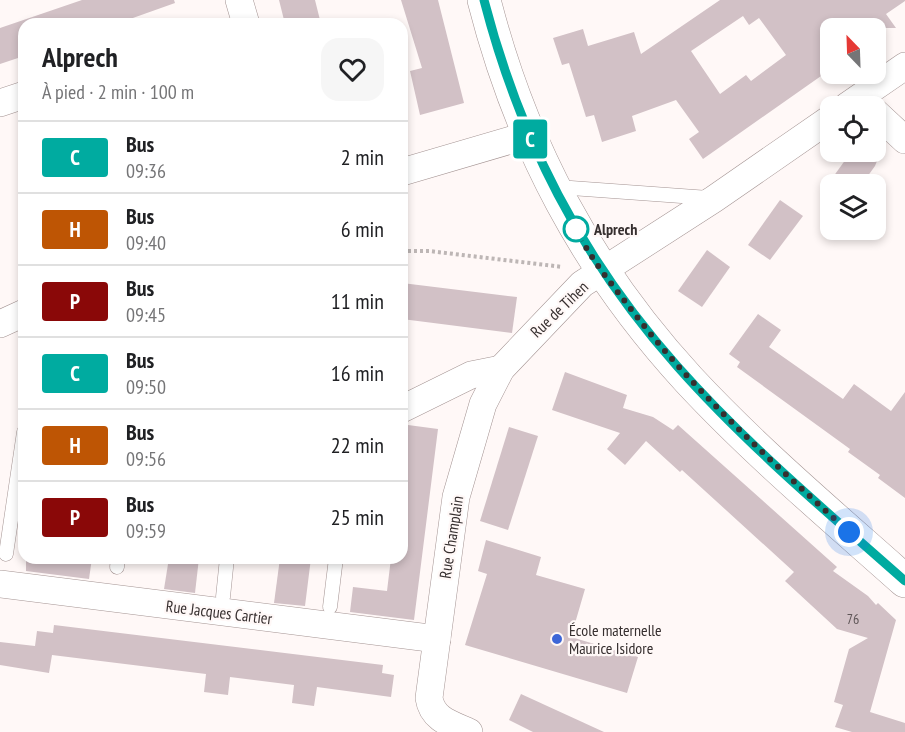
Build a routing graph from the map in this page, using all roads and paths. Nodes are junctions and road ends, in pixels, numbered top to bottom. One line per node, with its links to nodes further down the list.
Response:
1 (484, 0): 8 (street)
2 (905, 66): 3 (street)
3 (874, 96)
4 (18, 98): 5 (street)
5 (0, 103)
6 (886, 125): 9 (street)
7 (820, 126): 12 (street, Rue de Tihen)
8 (528, 135): 10 (street); 11 (street)
9 (905, 140)
10 (408, 170)
11 (553, 187): 12 (lane); 14 (street)
12 (714, 199): 14 (street, Rue de Tihen)
13 (408, 251): 14 (path)
14 (603, 271): 17 (street, Rue de Tihen); 23 (street)
15 (18, 316): 16 (street)
16 (0, 324)
17 (501, 369): 18 (street); 27 (street, Rue Champlain)
18 (408, 406)
19 (18, 473): 20 (lane)
20 (6, 554)
21 (226, 564): 25 (lane)
22 (335, 564): 26 (lane)
23 (905, 581)
24 (0, 584): 27 (street, Rue Jacques Cartier)
25 (223, 597)
26 (330, 607)
27 (437, 639): 28 (street, Rue Champlain)
28 (469, 732)

